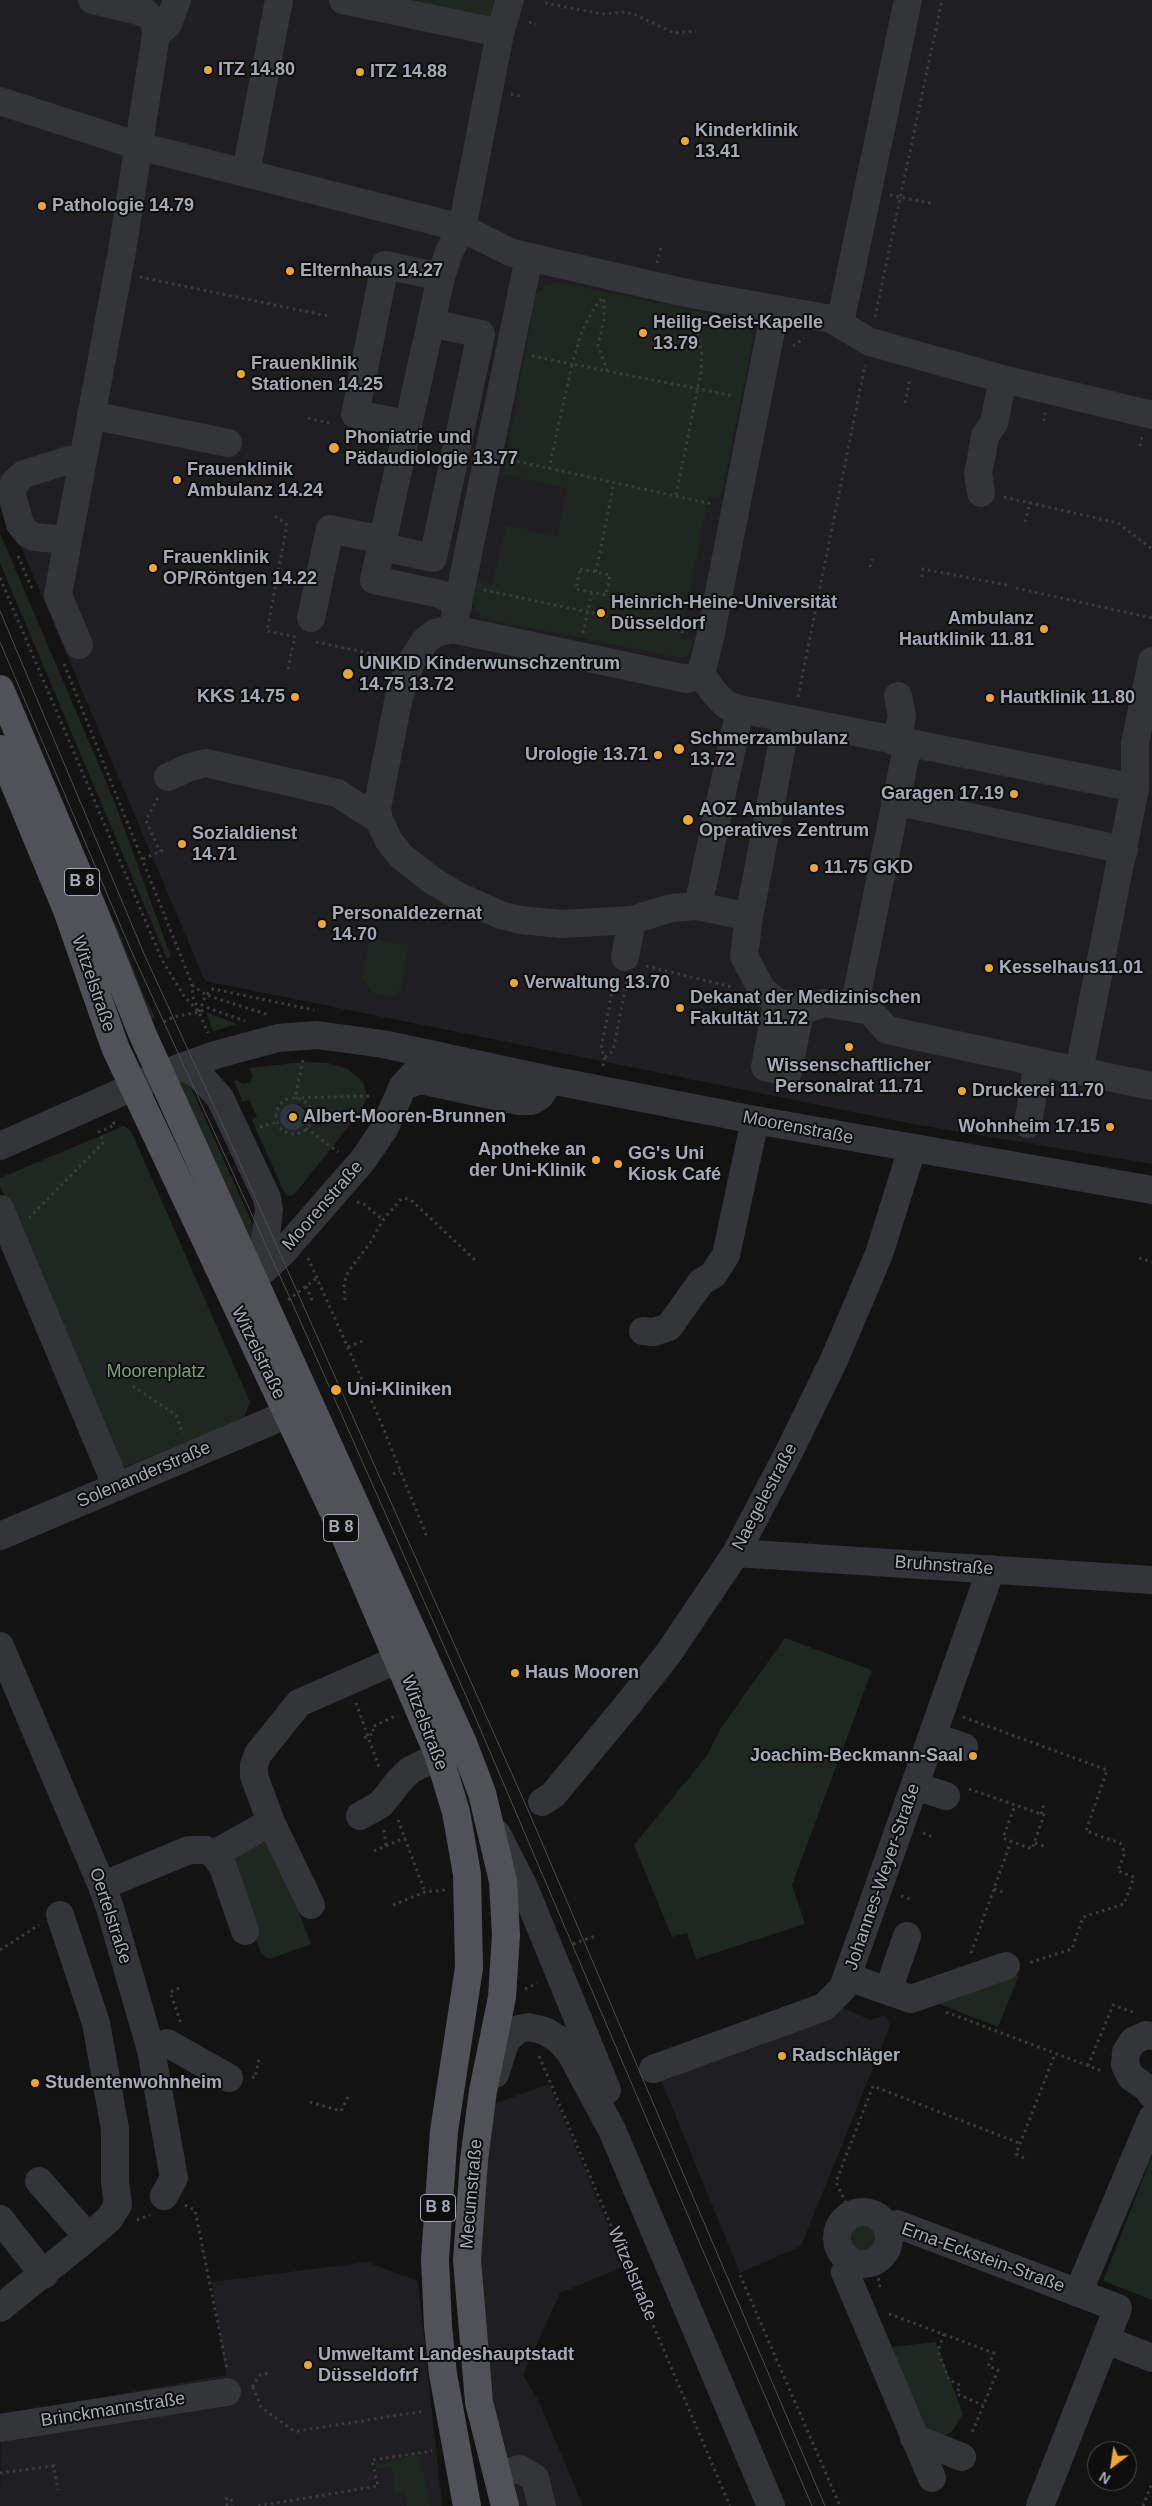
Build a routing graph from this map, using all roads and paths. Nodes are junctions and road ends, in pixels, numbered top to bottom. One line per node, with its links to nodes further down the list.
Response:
1 (92, 0): 9 (street)
2 (177, 0): 9 (street)
3 (279, 0): 14 (street)
4 (343, 0): 11 (street)
5 (510, 0): 11 (street)
6 (908, 0): 15 (street)
7 (942, 0): 16 (path)
8 (545, 3): 10 (path)
9 (152, 16): 13 (street)
10 (696, 31)
11 (500, 33): 18 (street)
12 (0, 101): 13 (street)
13 (139, 146): 14 (street); 22 (street)
14 (246, 172): 18 (street)
15 (868, 190): 16 (path); 28 (street)
16 (900, 197): 17 (path); 29 (path)
17 (934, 204)
18 (462, 228): 20 (street); 23 (street)
19 (661, 247): 21 (path)
20 (529, 257): 24 (street); 40 (street)
21 (657, 263)
22 (118, 272): 26 (path); 36 (street)
23 (441, 277): 27 (street); 38 (street)
24 (686, 293): 25 (street); 34 (path)
25 (775, 310): 28 (street); 48 (street)
26 (328, 316)
27 (431, 324): 38 (street); 51 (street)
28 (840, 324): 29 (street)
29 (870, 342): 33 (street); 75 (path)
30 (531, 356): 31 (path)
31 (572, 364): 32 (path); 32 (path); 42 (path)
32 (607, 371): 34 (path)
33 (1003, 379): 37 (street); 45 (street)
34 (699, 389): 35 (path); 46 (path)
35 (734, 396)
36 (91, 415): 39 (street); 41 (street)
37 (1152, 415)
38 (408, 424): 51 (street)
39 (228, 443)
40 (488, 456): 42 (path); 63 (street)
41 (82, 460): 44 (street); 50 (street)
42 (550, 469): 43 (path)
43 (614, 482): 46 (path); 56 (path)
44 (7, 487): 50 (street)
45 (981, 493): 47 (path)
46 (676, 495): 48 (path)
47 (1030, 502): 49 (path); 53 (path)
48 (735, 509): 67 (street)
49 (1025, 522)
50 (68, 540): 68 (street)
51 (382, 544): 63 (street); 66 (street)
52 (15, 548): 62 (path)
53 (1152, 549)
54 (872, 559): 55 (path)
55 (870, 567)
56 (596, 572): 61 (path); 61 (path)
57 (0, 578): 95 (path)
58 (922, 578): 59 (path)
59 (1007, 585)
60 (1016, 588): 65 (path)
61 (592, 592): 64 (path)
62 (34, 594)
63 (458, 607): 64 (path); 71 (street); 82 (street)
64 (588, 612): 67 (path)
65 (1152, 618)
66 (303, 628): 70 (path)
67 (710, 638): 71 (street)
68 (70, 652): 84 (path)
69 (1152, 661): 76 (street)
70 (288, 669)
71 (701, 674): 74 (street)
72 (0, 689): 97 (main road, Witzelstraße / B 8)
73 (898, 696): 77 (street)
74 (740, 710): 75 (street); 85 (street)
75 (790, 720): 77 (street); 86 (street)
76 (1146, 722): 80 (street)
77 (902, 742): 80 (street); 81 (street)
78 (0, 749): 109 (main road, Witzelstraße / B 8)
79 (168, 777): 82 (street); 84 (path)
80 (1135, 788): 83 (street)
81 (895, 801): 83 (street); 93 (street)
82 (379, 820): 87 (street)
83 (1124, 850): 106 (street)
84 (143, 859): 89 (path)
85 (698, 906): 86 (street); 87 (street)
86 (749, 917): 91 (street)
87 (632, 920): 88 (street)
88 (628, 967): 91 (path); 101 (path); 101 (path)
89 (192, 984): 90 (path); 95 (path)
90 (206, 995): 94 (path); 95 (path); 96 (path)
91 (780, 1000): 93 (street)
92 (208, 1008): 95 (path)
93 (854, 1008): 103 (street)
94 (316, 1010)
95 (199, 1012): 97 (path); 100 (path)
96 (275, 1017)
97 (142, 1033): 105 (main road, Witzelstraße / B 8)
98 (302, 1036): 99 (street, Moorenstraße); 100 (street, Moorenstraße); 111 (path)
99 (383, 1044): 102 (street, Moorenstraße); 110 (street)
100 (215, 1054): 105 (street, Moorenstraße)
101 (605, 1057): 104 (path)
102 (446, 1058): 107 (street, Moorenstraße); 110 (street, Moorenstraße)
103 (1038, 1062): 106 (street); 115 (street)
104 (603, 1067)
105 (172, 1070): 109 (street, Moorenstraße); 130 (main road, Witzelstraße / B 8); 130 (street)
106 (1078, 1071): 108 (street)
107 (550, 1080): 110 (street); 113 (street, Moorenstraße)
108 (1152, 1086)
109 (134, 1088): 112 (street, Moorenstraße); 128 (main road, Witzelstraße / B 8)
110 (401, 1091): 111 (path); 120 (street, Moorenstraße)
111 (296, 1098): 114 (path); 116 (path)
112 (103, 1100): 118 (street, Moorenstraße); 123 (path)
113 (755, 1120): 119 (street, Moorenstraße); 134 (street)
114 (277, 1122): 116 (path); 117 (path)
115 (1028, 1124)
116 (306, 1128): 120 (path)
117 (252, 1130)
118 (0, 1146)
119 (912, 1149): 121 (street, Moorenstraße); 145 (street, Naegelestraße)
120 (356, 1169): 122 (street, Moorenstraße)
121 (1152, 1190)
122 (336, 1191): 124 (path); 125 (street, Moorenstraße)
123 (5, 1220): 142 (street)
124 (383, 1220): 127 (path); 132 (path)
125 (298, 1236): 130 (street, Moorenstraße); 136 (path)
126 (1139, 1258): 129 (path)
127 (475, 1260)
128 (216, 1262): 130 (street); 138 (main road, Witzelstraße / B 8)
129 (1152, 1262)
130 (254, 1278): 163 (main road, Witzelstraße / B 8)
131 (306, 1286): 133 (path)
132 (345, 1300)
133 (312, 1304)
134 (643, 1331)
135 (364, 1340): 136 (path)
136 (348, 1347): 140 (path)
137 (133, 1386): 139 (path)
138 (288, 1414): 139 (street, Solenanderstraße); 149 (main road, Witzelstraße / B 8)
139 (191, 1455): 142 (street, Solenanderstraße)
140 (400, 1471): 141 (path); 144 (path)
141 (393, 1474)
142 (117, 1487): 143 (street, Solenanderstraße)
143 (0, 1536)
144 (428, 1537)
145 (736, 1553): 146 (street, Bruhnstraße); 158 (street, Naegelestraße)
146 (991, 1569): 147 (street, Bruhnstraße); 151 (street, Johannes-Weyer-Straße)
147 (1152, 1580)
148 (0, 1646): 172 (street, Oertelstraße)
149 (399, 1659): 150 (main road, Witzelstraße / B 8); 164 (street)
150 (418, 1705): 153 (path); 155 (main road, Witzelstraße / B 8)
151 (942, 1709): 152 (street, Johannes-Weyer-Straße); 181 (path)
152 (932, 1736): 154 (street); 156 (street, Johannes-Weyer-Straße)
153 (364, 1738)
154 (964, 1747)
155 (439, 1756): 162 (street); 173 (main road, Witzelstraße / B 8)
156 (915, 1786): 157 (street); 183 (street, Johannes-Weyer-Straße)
157 (954, 1792): 160 (path)
158 (542, 1802)
159 (1044, 1804): 161 (path)
160 (1015, 1805): 161 (path); 166 (path)
161 (1041, 1814): 167 (path)
162 (360, 1816)
163 (489, 1819): 171 (main road, Witzelstraße / B 8); 200 (street, Witzelstraße)
164 (271, 1822): 170 (street); 176 (street)
165 (405, 1838): 169 (path)
166 (1011, 1841): 167 (path); 174 (path)
167 (1034, 1843): 168 (path)
168 (1046, 1846)
169 (374, 1851)
170 (214, 1854): 172 (street); 179 (street)
171 (504, 1881): 195 (main road, Mecumstraße / B 8)
172 (102, 1886): 188 (street, Oertelstraße)
173 (468, 1889): 177 (path); 182 (main road, Witzelstraße / B 8)
174 (994, 1889): 175 (path); 184 (path)
175 (1005, 1893)
176 (311, 1905)
177 (393, 1905)
178 (60, 1914): 209 (street)
179 (245, 1932)
180 (907, 1936): 185 (street)
181 (1006, 1966): 184 (street)
182 (469, 1968): 223 (main road, Mecumstraße / B 8)
183 (848, 1977): 185 (street); 193 (street, Johannes-Weyer-Straße)
184 (960, 1982): 185 (street)
185 (899, 1995): 190 (path)
186 (1137, 2014): 192 (path)
187 (1152, 2036): 191 (street)
188 (150, 2050): 194 (street); 205 (street, Oertelstraße)
189 (536, 2050): 239 (path, Witzelstraße)
190 (1055, 2054): 192 (path); 201 (path)
191 (1125, 2065): 192 (path); 196 (street)
192 (1088, 2066)
193 (653, 2069)
194 (229, 2078)
195 (483, 2091): 200 (street, Witzelstraße); 229 (main road, Mecumstraße / B 8)
196 (1152, 2095)
197 (348, 2097): 198 (path)
198 (310, 2102)
199 (1152, 2118): 202 (street, Erna-Eckstein-Straße)
200 (612, 2130): 240 (street, Witzelstraße)
201 (1019, 2143): 203 (path); 206 (path)
202 (1147, 2144): 214 (street, Erna-Eckstein-Straße)
203 (1024, 2158)
204 (39, 2181): 209 (street)
205 (164, 2196): 220 (path)
206 (851, 2215): 208 (street, Erna-Eckstein-Straße); 210 (street)
207 (0, 2219): 211 (street)
208 (887, 2227): 210 (street, Erna-Eckstein-Straße); 214 (street, Erna-Eckstein-Straße)
209 (88, 2237): 211 (street)
210 (862, 2262): 213 (path); 225 (street)
211 (44, 2275): 215 (street)
212 (740, 2275): 241 (path)
213 (877, 2292)
214 (1078, 2293): 218 (street, Erna-Eckstein-Straße)
215 (2, 2302)
216 (881, 2310): 217 (path)
217 (944, 2334): 222 (path); 222 (path)
218 (1106, 2340): 219 (street); 242 (street, Erna-Eckstein-Straße)
219 (1152, 2358)
220 (227, 2382): 224 (street, Brinckmannstraße)
221 (253, 2387): 223 (path)
222 (984, 2405): 227 (path)
223 (449, 2407): 236 (main road, Mecumstraße / B 8)
224 (0, 2428)
225 (914, 2438): 227 (street); 230 (street)
226 (412, 2454): 235 (path)
227 (962, 2456)
228 (0, 2473): 232 (path)
229 (497, 2474): 237 (main road, Mecumstraße / B 8); 238 (street)
230 (932, 2478)
231 (1152, 2483): 243 (path)
232 (58, 2490)
233 (228, 2506): 234 (path)
234 (233, 2506)
235 (258, 2506)
236 (467, 2506)
237 (505, 2506)
238 (542, 2506)
239 (730, 2506)
240 (771, 2506)
241 (840, 2506)
242 (1040, 2506)
243 (1142, 2506)

